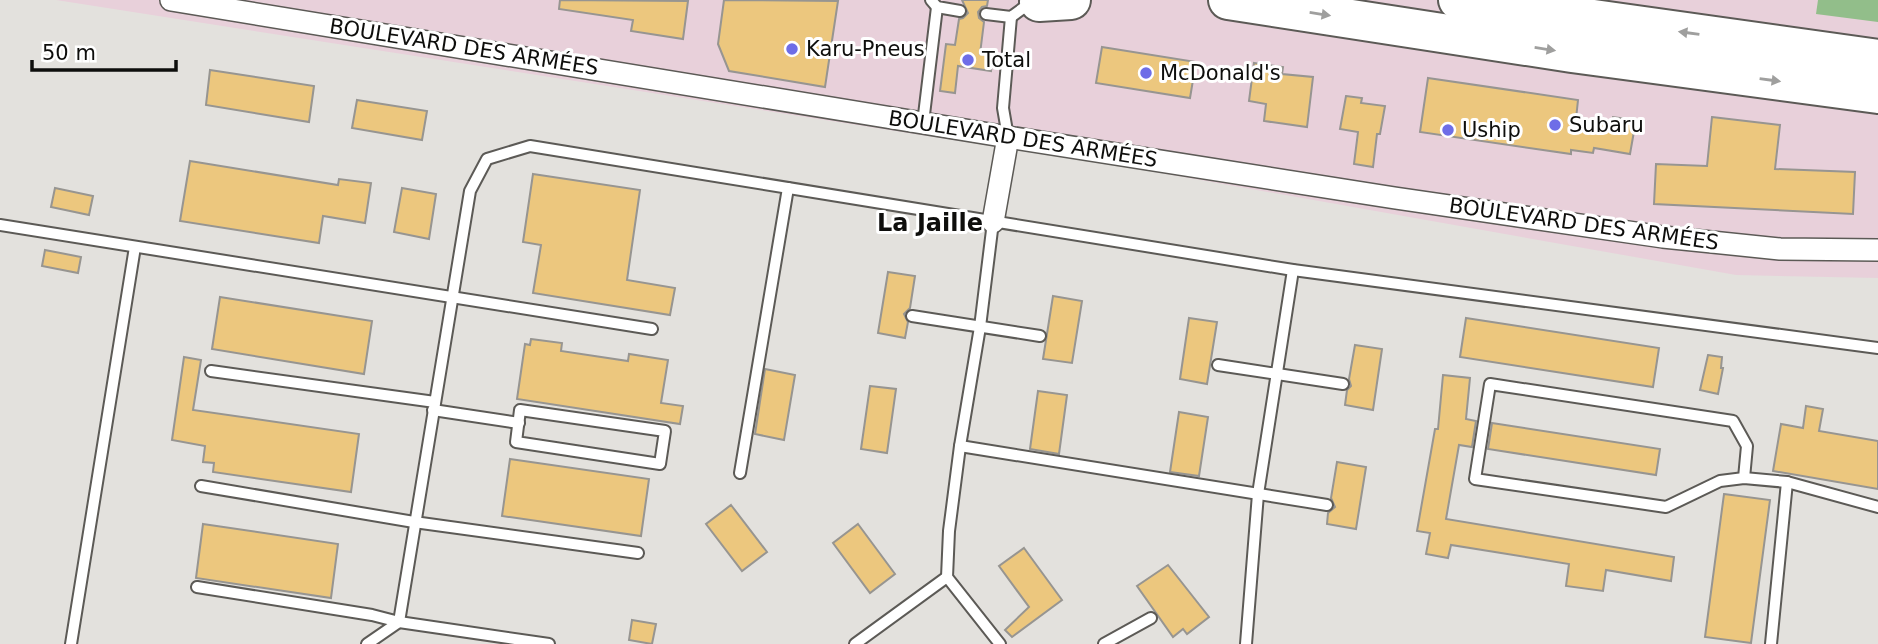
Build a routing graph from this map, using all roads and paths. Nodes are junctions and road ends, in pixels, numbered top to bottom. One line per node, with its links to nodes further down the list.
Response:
1 (171, 0): 10 (street, BOULEVARD DES ARMÉES)
2 (1228, 0): 9 (highway, one-way to 9)
3 (1458, 0): 8 (highway, one-way to 3)
4 (934, 3): 6 (lane); 10 (lane)
5 (1040, 6): 7 (lane); 11 (lane)
6 (960, 11)
7 (986, 13)
8 (1878, 59)
9 (1878, 94)
10 (923, 123): 11 (street, BOULEVARD DES ARMÉES)
11 (1008, 138): 13 (street); 16 (street, BOULEVARD DES ARMÉES)
12 (788, 188): 13 (lane); 18 (lane); 31 (lane)
13 (993, 222): 17 (lane); 20 (lane)
14 (0, 225): 15 (lane)
15 (135, 247): 18 (lane); 44 (lane)
16 (1878, 250)
17 (1293, 270): 23 (lane); 26 (lane)
18 (453, 297): 21 (lane); 28 (lane)
19 (912, 316): 20 (lane)
20 (980, 327): 22 (lane); 30 (lane)
21 (652, 330)
22 (1041, 336)
23 (1878, 348)
24 (1218, 365): 26 (lane)
25 (211, 371): 28 (lane)
26 (1277, 374): 27 (lane); 35 (lane)
27 (1343, 384)
28 (434, 406): 29 (lane); 38 (lane)
29 (519, 423): 29 (lane)
30 (960, 446): 35 (lane); 40 (lane)
31 (740, 473)
32 (1744, 478): 32 (lane); 33 (lane)
33 (1787, 482): 37 (lane); 51 (lane)
34 (201, 486): 38 (lane)
35 (1258, 494): 36 (lane); 50 (lane)
36 (1327, 505)
37 (1878, 507)
38 (414, 522): 39 (lane); 43 (lane)
39 (638, 553)
40 (947, 577): 47 (lane); 48 (lane)
41 (197, 587): 43 (lane)
42 (1151, 618): 49 (lane)
43 (399, 622): 45 (lane); 46 (lane)
44 (71, 644)
45 (367, 644)
46 (549, 644)
47 (855, 644)
48 (1000, 644)
49 (1104, 644)
50 (1246, 644)
51 (1771, 644)

